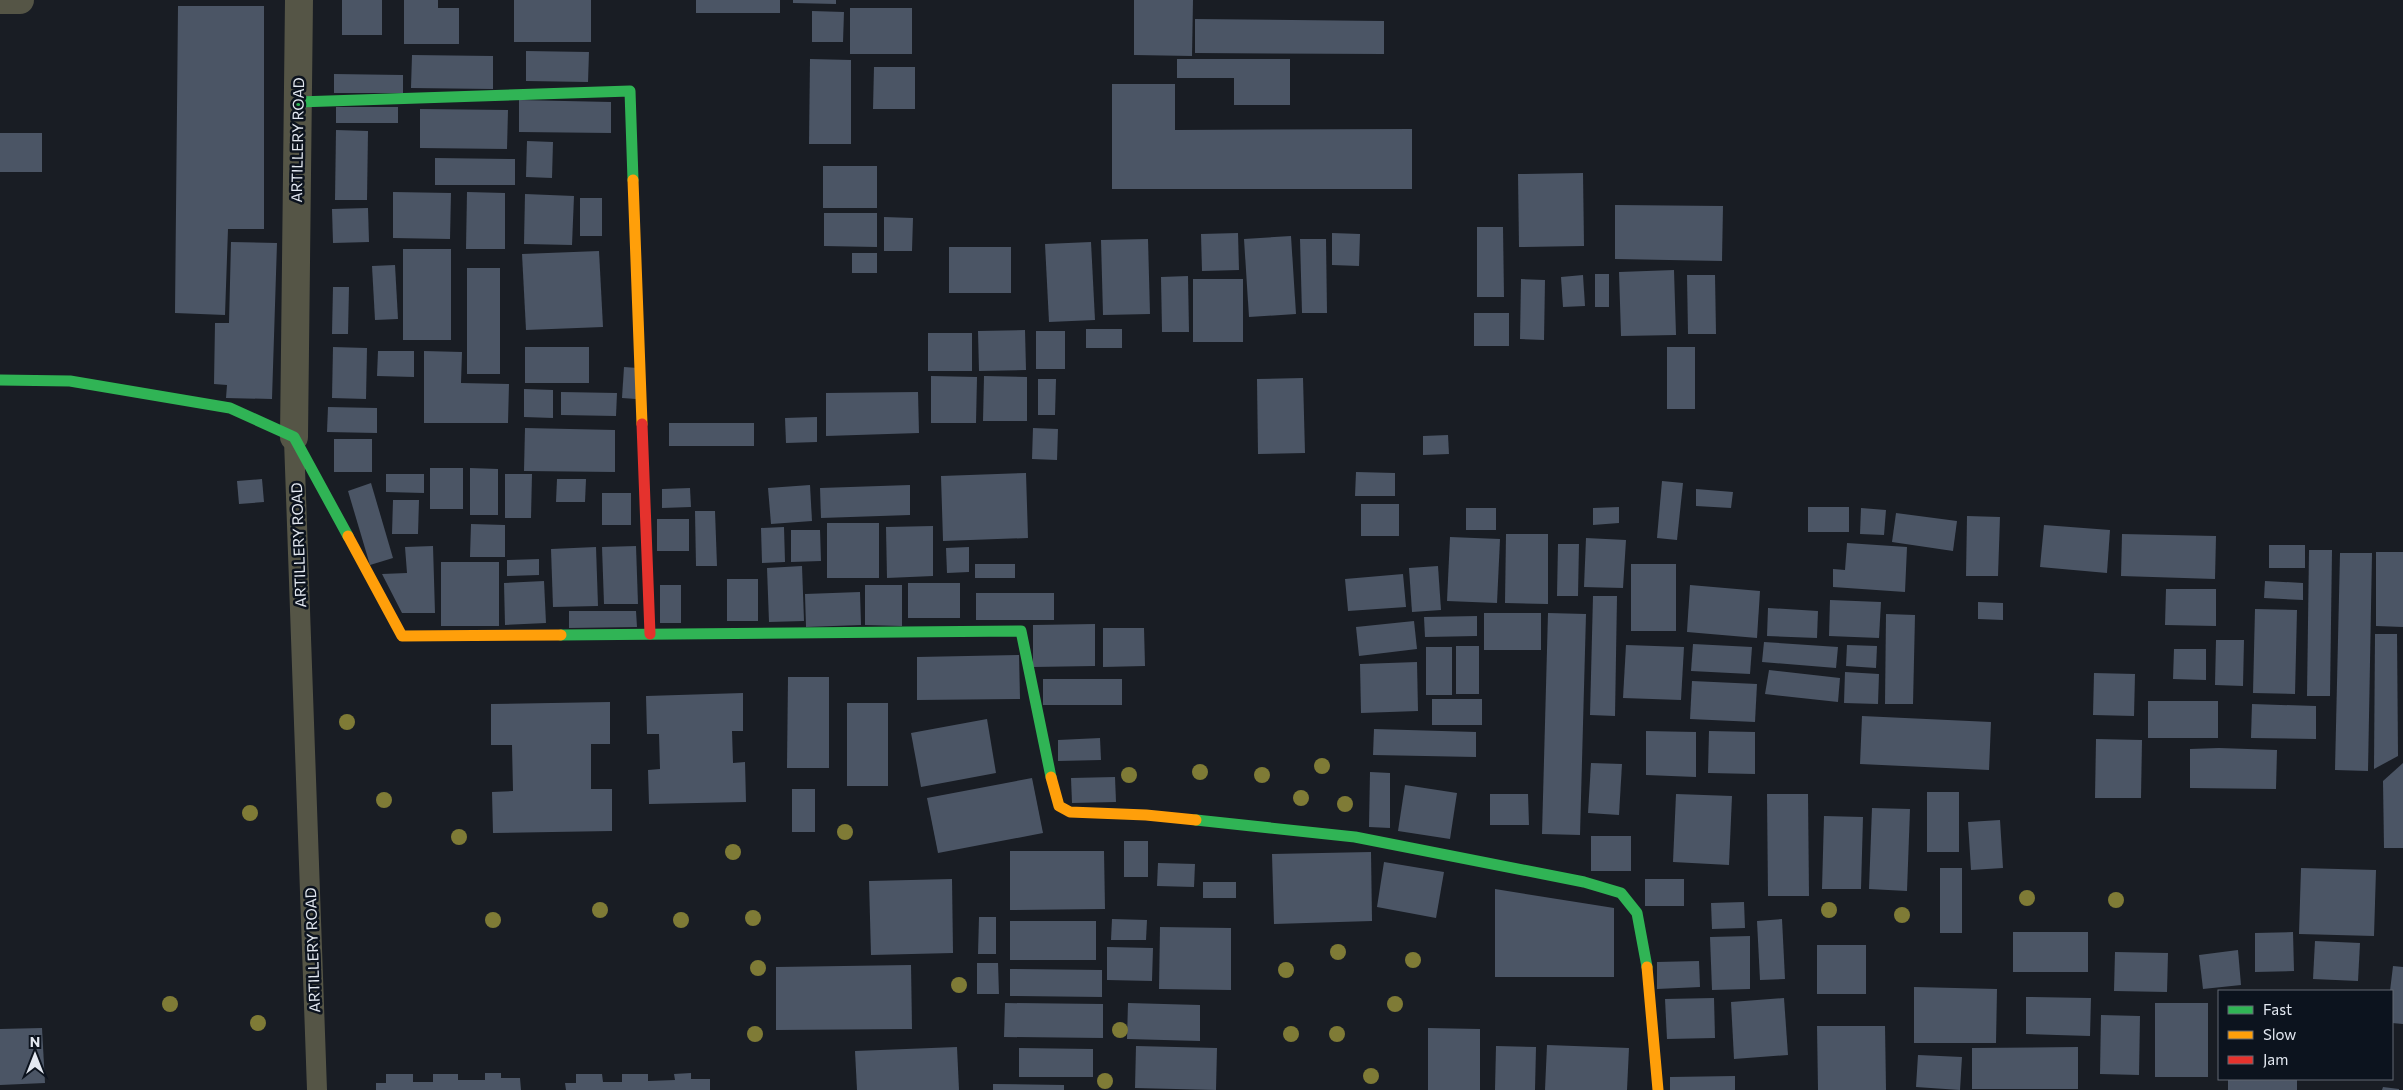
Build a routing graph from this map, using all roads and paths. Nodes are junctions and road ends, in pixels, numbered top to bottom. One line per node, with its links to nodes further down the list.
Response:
1 (0, 0): 2 (street)
2 (20, 0)
3 (299, 0): 4 (street, ARTILLERY ROAD)
4 (298, 102): 6 (street, ARTILLERY ROAD); 7 (street)
5 (0, 380): 6 (street)
6 (294, 437): 7 (street); 8 (lane, ARTILLERY ROAD)
7 (650, 634): 9 (street)
8 (317, 1090)
9 (1658, 1090)

